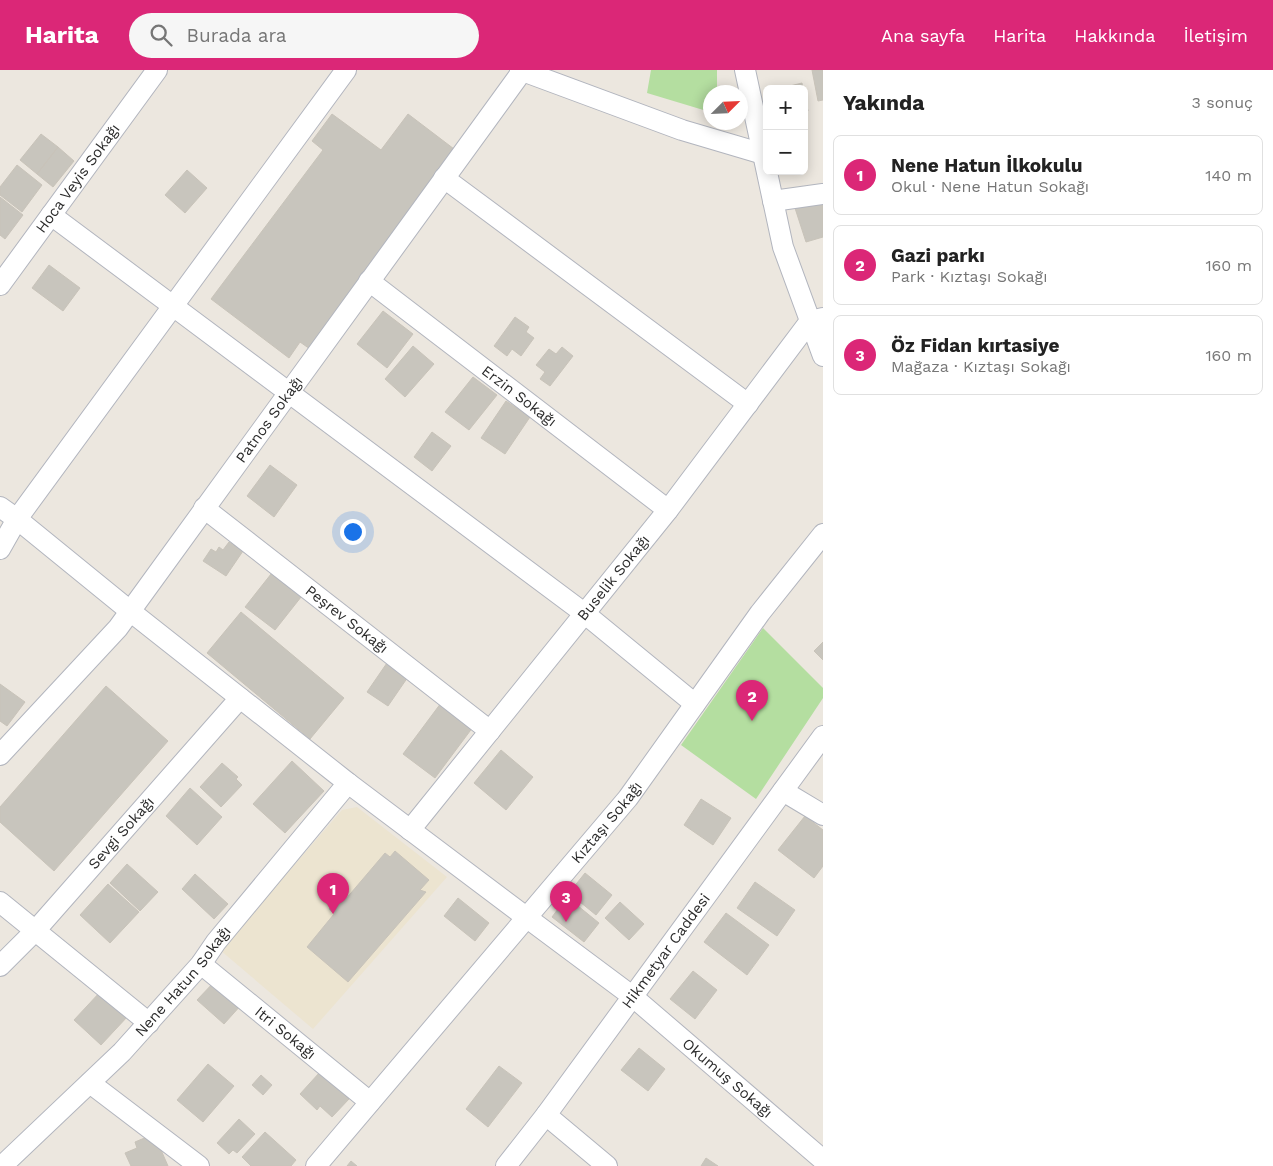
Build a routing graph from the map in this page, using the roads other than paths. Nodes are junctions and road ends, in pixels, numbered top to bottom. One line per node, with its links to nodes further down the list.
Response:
1 (157, 70): 10 (street, Hoca Veyis Sokağı)
2 (346, 70): 13 (street)
3 (521, 70): 5 (street); 7 (street, Patnos Sokağı)
4 (745, 70): 5 (street)
5 (763, 154)
6 (767, 175): 9 (street)
7 (444, 178): 11 (street, Patnos Sokağı); 17 (street)
8 (823, 194): 9 (street)
9 (773, 201): 14 (street)
10 (52, 215): 12 (street, Hoca Veyis Sokağı); 13 (street)
11 (369, 281): 16 (street, Patnos Sokağı); 20 (street, Erzin Sokağı)
12 (0, 285)
13 (173, 306): 16 (street); 21 (street)
14 (817, 319): 15 (street); 17 (street, Buselik Sokağı)
15 (823, 356)
16 (288, 392): 19 (street, Patnos Sokağı); 25 (street)
17 (748, 404): 20 (street, Buselik Sokağı)
18 (0, 507): 21 (street, Okumuş Sokağı)
19 (204, 508): 24 (street, Patnos Sokağı); 28 (street, Peşrev Sokağı)
20 (668, 510): 25 (street, Buselik Sokağı)
21 (17, 519): 23 (street); 24 (street, Okumuş Sokağı)
22 (823, 534): 27 (street, Kıztaşı Sokağı)
23 (0, 549)
24 (130, 611): 26 (street, Okumuş Sokağı); 30 (street, Patnos Sokağı)
25 (584, 613): 27 (street); 28 (street, Buselik Sokağı)
26 (240, 698): 31 (street, Okumuş Sokağı); 37 (street, Sevgi Sokağı)
27 (695, 704): 36 (street, Kıztaşı Sokağı)
28 (490, 731): 34 (street, Buselik Sokağı)
29 (823, 736): 32 (street, Hikmetyar Caddesi)
30 (0, 755)
31 (348, 783): 34 (street, Okumuş Sokağı); 38 (street, Nene Hatun Sokağı)
32 (783, 791): 33 (street); 40 (street, Hikmetyar Caddesi)
33 (823, 815)
34 (410, 830): 36 (street, Okumuş Sokağı)
35 (0, 902): 37 (street)
36 (526, 918): 40 (street, Okumuş Sokağı); 43 (street, Kıztaşı Sokağı)
37 (35, 931): 39 (street, Sevgi Sokağı); 41 (street)
38 (201, 964): 41 (street, Nene Hatun Sokağı); 43 (street, Itri Sokağı)
39 (0, 966)
40 (632, 996): 44 (street, Hikmetyar Caddesi); 45 (street, Okumuş Sokağı)
41 (149, 1023): 42 (street, Nene Hatun Sokağı)
42 (90, 1082): 46 (street, Nene Hatun Sokağı); 47 (street)
43 (370, 1102): 48 (street, Kıztaşı Sokağı)
44 (546, 1116): 49 (street, Hikmetyar Caddesi); 50 (street)
45 (823, 1160)
46 (2, 1166)
47 (199, 1166)
48 (316, 1166)
49 (506, 1166)
50 (607, 1166)

